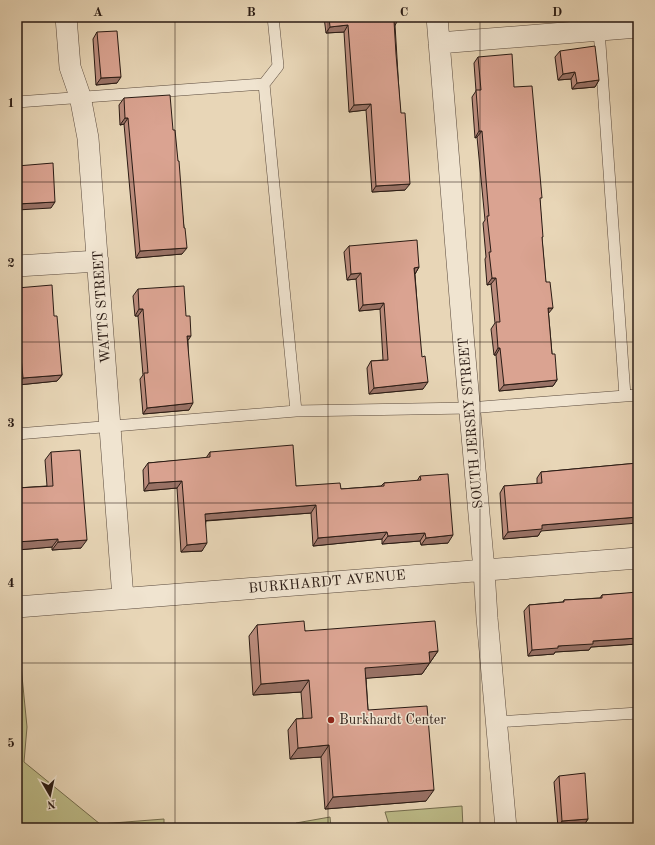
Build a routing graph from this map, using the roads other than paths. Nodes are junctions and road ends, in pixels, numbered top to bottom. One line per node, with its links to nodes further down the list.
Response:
1 (66, 17): 8 (street, WATTS STREET)
2 (273, 17): 7 (lane)
3 (437, 17): 6 (street, SOUTH JERSEY STREET)
4 (638, 27): 5 (street)
5 (598, 30): 6 (street); 13 (lane)
6 (439, 43): 14 (street, SOUTH JERSEY STREET)
7 (264, 84): 8 (lane); 15 (lane)
8 (80, 96): 9 (lane); 10 (street, WATTS STREET)
9 (17, 102)
10 (98, 261): 11 (street); 16 (street, WATTS STREET)
11 (17, 266)
12 (638, 395): 13 (lane)
13 (625, 396): 14 (lane)
14 (469, 408): 15 (lane); 19 (street, SOUTH JERSEY STREET)
15 (296, 411): 16 (lane)
16 (111, 426): 17 (lane); 20 (street, WATTS STREET)
17 (17, 434)
18 (638, 558): 19 (street, BURKHARDT AVENUE)
19 (484, 570): 20 (street, BURKHARDT AVENUE); 23 (street, SOUTH JERSEY STREET)
20 (123, 598): 21 (street, BURKHARDT AVENUE)
21 (17, 607)
22 (638, 713): 23 (lane)
23 (496, 722): 24 (street, SOUTH JERSEY STREET)
24 (506, 828)

